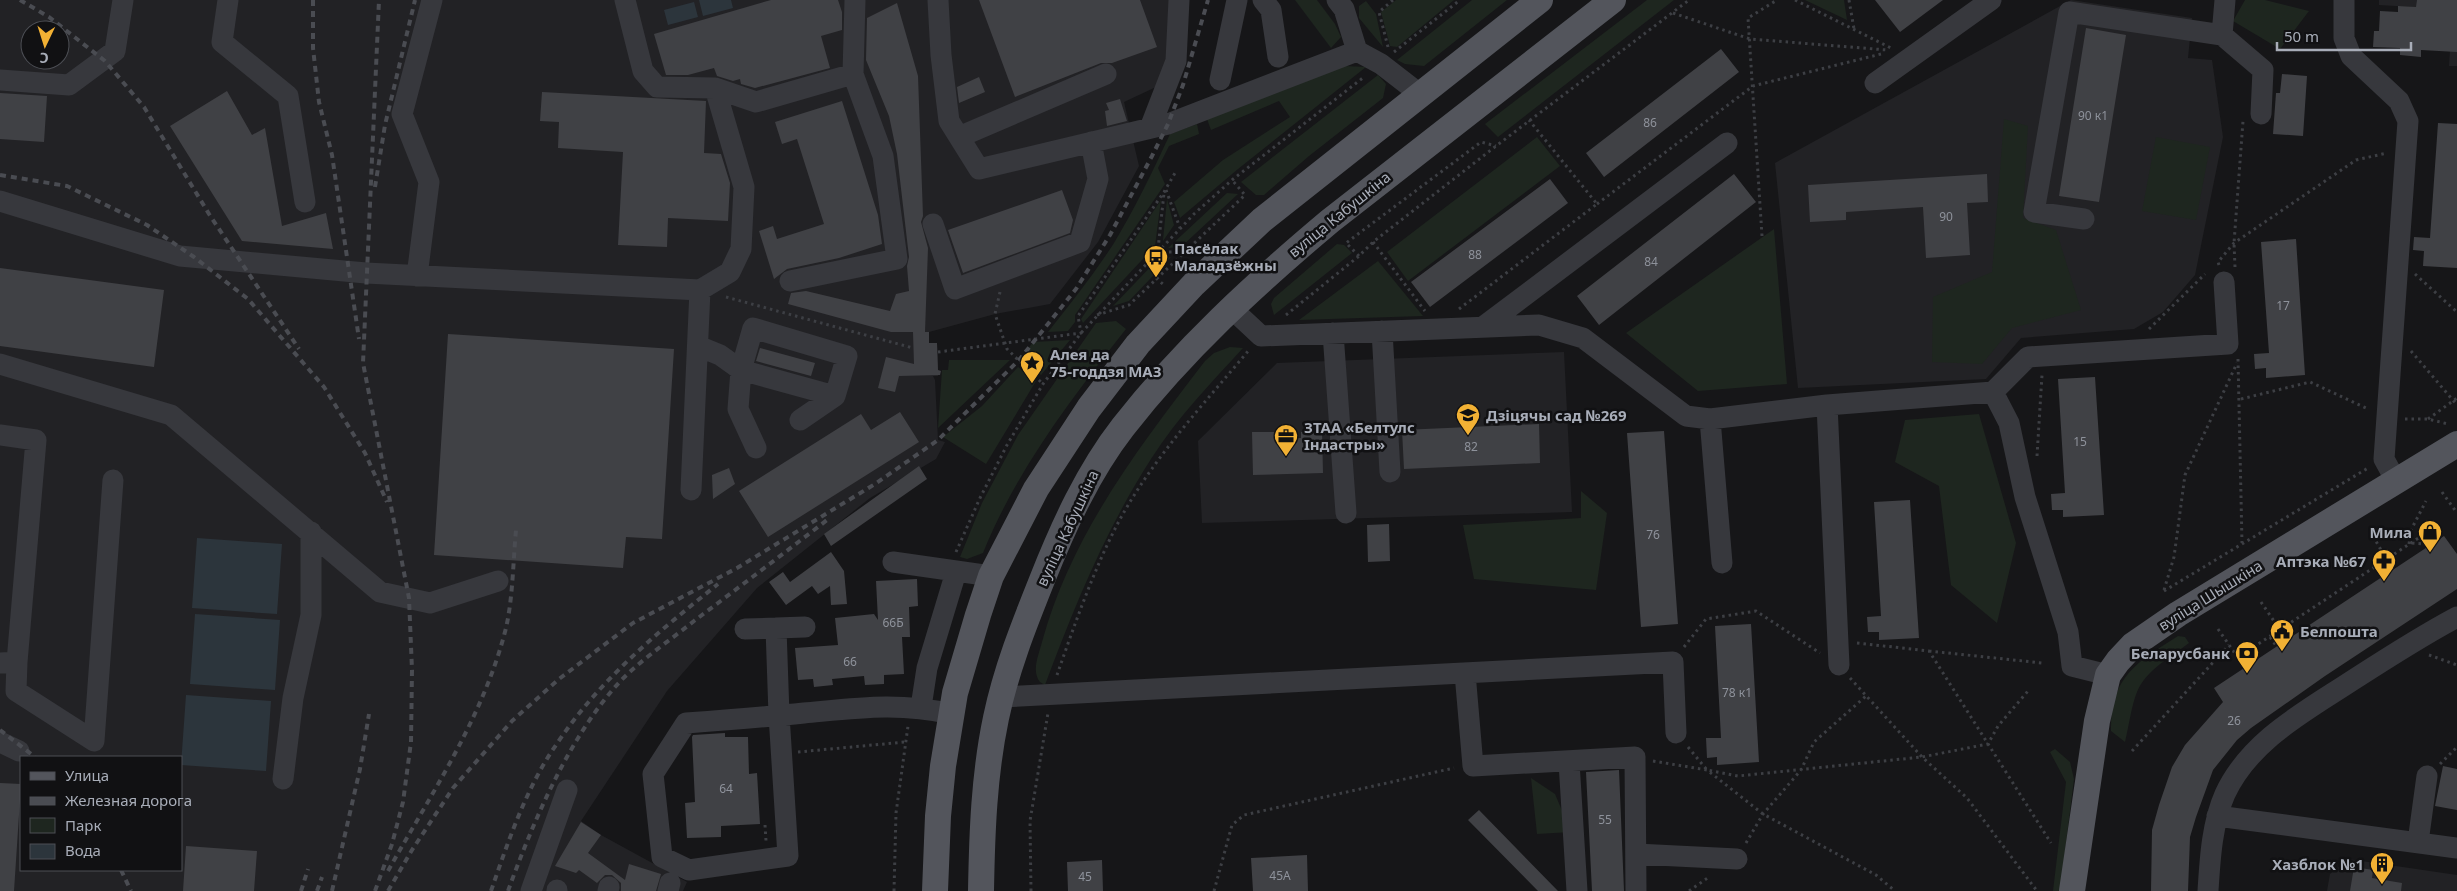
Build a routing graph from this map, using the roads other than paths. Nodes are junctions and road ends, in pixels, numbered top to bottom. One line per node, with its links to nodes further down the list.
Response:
1 (228, 0): 32 (lane)
2 (432, 0): 36 (lane)
3 (625, 0): 24 (lane)
4 (855, 0): 19 (lane)
5 (938, 0): 28 (lane)
6 (1179, 0): 27 (lane)
7 (1237, 0): 22 (lane)
8 (1263, 0): 18 (lane)
9 (1540, 0): 25 (main road)
10 (1613, 0): 39 (main road, вуліца Кабушкіна)
11 (1991, 0): 23 (lane)
12 (2225, 0): 16 (lane)
13 (2344, 0): 54 (lane)
14 (1345, 3): 17 (lane)
15 (117, 4): 21 (lane)
16 (2222, 34): 26 (lane); 33 (lane)
17 (1357, 52): 25 (lane); 27 (lane)
18 (1278, 57)
19 (853, 74): 24 (lane); 37 (lane)
20 (1106, 74): 28 (lane)
21 (0, 80)
22 (1220, 80)
23 (1874, 83)
24 (715, 88): 38 (lane)
25 (1421, 95): 57 (main road)
26 (2252, 117)
27 (1150, 128): 29 (lane)
28 (959, 137): 29 (lane)
29 (1091, 142): 34 (lane)
30 (1727, 143): 40 (lane)
31 (0, 201): 36 (lane)
32 (305, 202)
33 (2084, 219)
34 (933, 224)
35 (2226, 272): 46 (lane)
36 (417, 276): 38 (lane)
37 (790, 281)
38 (700, 290): 43 (lane)
39 (1231, 308): 42 (lane); 59 (main road, вуліца Кабушкіна)
40 (1483, 328): 41 (lane); 49 (lane)
41 (1382, 331): 42 (lane); 55 (lane)
42 (1333, 333): 60 (lane)
43 (698, 346): 45 (lane); 58 (lane)
44 (0, 364): 61 (lane)
45 (741, 370): 47 (lane); 47 (lane); 53 (lane)
46 (1993, 392): 48 (lane); 74 (lane)
47 (835, 396): 50 (lane)
48 (1827, 405): 49 (lane); 72 (lane)
49 (1710, 419): 63 (lane)
50 (800, 420)
51 (2454, 434): 54 (main road, вуліца Шышкіна)
52 (0, 435): 71 (lane)
53 (756, 448)
54 (2390, 470): 74 (main road, вуліца Шышкіна)
55 (1390, 472)
56 (113, 480): 71 (lane)
57 (1036, 489): 59 (main road); 65 (main road)
58 (691, 490)
59 (1073, 510): 75 (main road, вуліца Кабушкіна)
60 (1346, 513)
61 (311, 532): 66 (lane); 82 (lane)
62 (893, 562): 64 (lane)
63 (1722, 563)
64 (956, 572): 65 (lane); 76 (lane)
65 (991, 576): 77 (main road)
66 (498, 581)
67 (2457, 617): 84 (lane)
68 (805, 627): 69 (lane)
69 (776, 628): 70 (lane); 78 (lane)
70 (745, 629)
71 (8, 662)
72 (1839, 665)
73 (1465, 673): 75 (lane); 79 (lane); 80 (lane)
74 (2108, 675): 94 (main road, вуліца Шышкіна)
75 (1001, 697): 91 (main road, вуліца Кабушкіна)
76 (921, 707): 77 (lane); 78 (lane)
77 (952, 714): 90 (main road)
78 (779, 715): 78 (lane)
79 (1676, 732)
80 (1569, 762): 87 (lane); 92 (lane)
81 (2427, 776): 85 (lane)
82 (283, 779)
83 (567, 790): 89 (lane)
84 (2217, 816): 85 (lane); 95 (lane)
85 (2418, 842): 86 (lane)
86 (2457, 848)
87 (1636, 854): 88 (lane); 93 (lane)
88 (1737, 859)
89 (531, 891)
90 (935, 891)
91 (981, 891)
92 (1577, 891)
93 (1636, 891)
94 (2072, 891)
95 (2208, 891)

